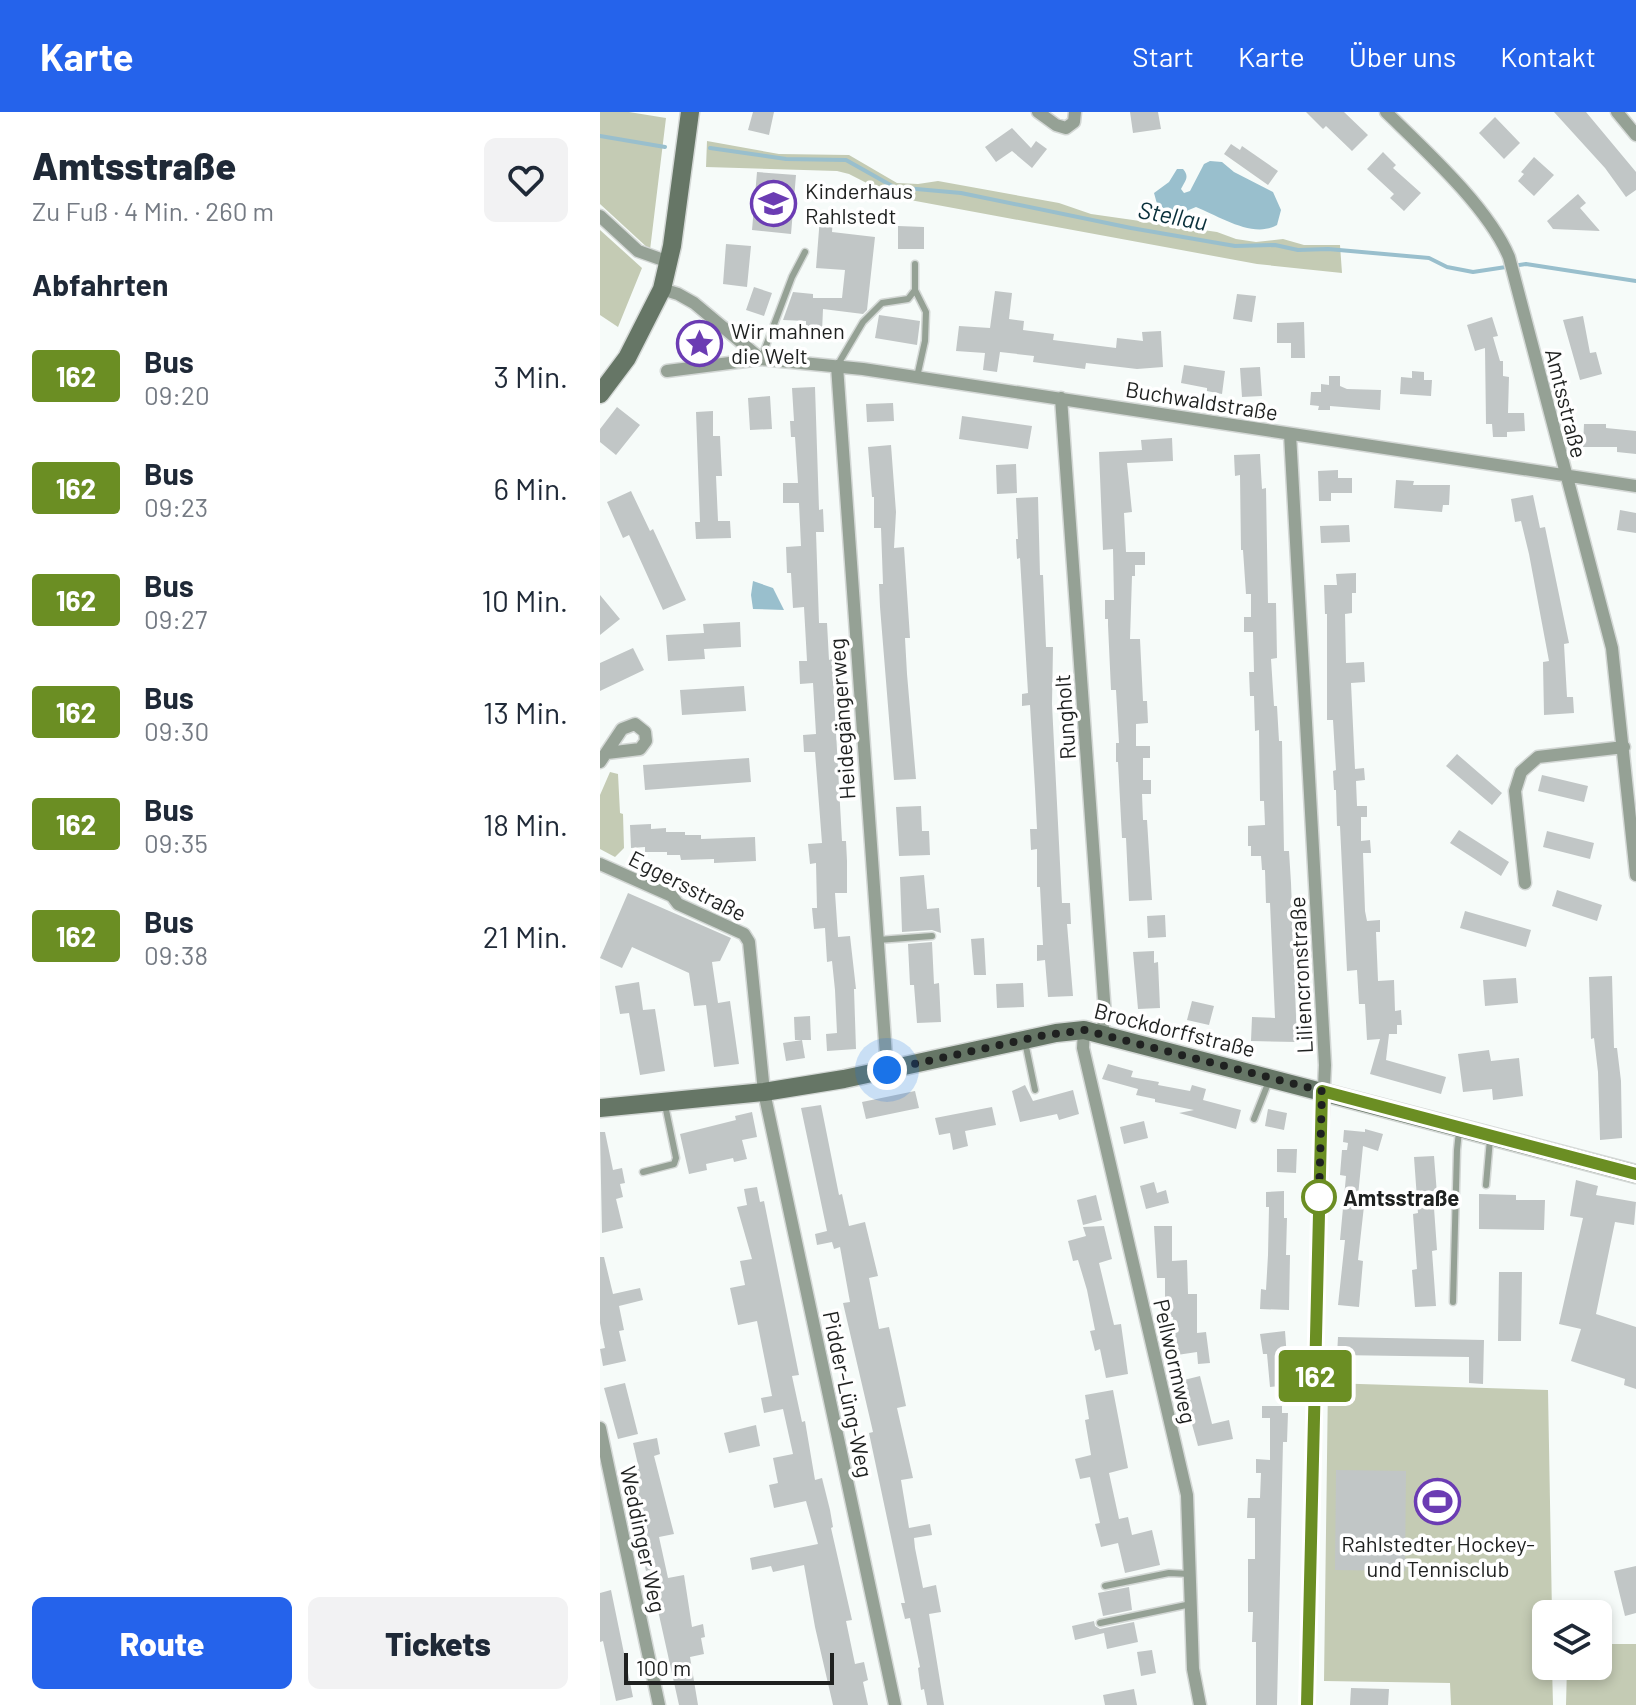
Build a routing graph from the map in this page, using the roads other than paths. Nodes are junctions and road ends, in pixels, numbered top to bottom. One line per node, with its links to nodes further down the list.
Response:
1 (690, 112): 9 (street)
2 (1038, 112): 3 (street)
3 (1075, 112)
4 (1386, 112): 20 (street, Amtsstraße)
5 (1617, 112): 6 (street)
6 (1636, 135)
7 (600, 216): 9 (street)
8 (805, 252): 13 (lane)
9 (669, 262): 11 (street)
10 (915, 264): 12 (lane)
11 (662, 289): 13 (street); 17 (street)
12 (915, 290): 14 (lane); 16 (lane)
13 (761, 359): 14 (street, Buchwaldstraße); 15 (street, Buchwaldstraße)
14 (837, 366): 16 (street, Buchwaldstraße); 27 (street, Heidegängerweg)
15 (667, 371)
16 (917, 377): 18 (street, Buchwaldstraße)
17 (600, 394)
18 (1061, 398): 19 (street, Buchwaldstraße); 28 (street, Rungholt)
19 (1290, 434): 20 (street, Buchwaldstraße); 33 (street, Liliencronstraße)
20 (1565, 476): 21 (street, Buchwaldstraße); 22 (street, Amtsstraße)
21 (1636, 486)
22 (1624, 747): 24 (street, Amtsstraße); 25 (street)
23 (600, 864): 34 (street, Eggersstraße)
24 (1636, 874)
25 (1525, 883)
26 (932, 936): 27 (lane)
27 (878, 940): 30 (street, Heidegängerweg)
28 (1093, 1032): 29 (street, Brockdorffstraße); 31 (street, Brockdorffstraße); 45 (street, Pellwormweg)
29 (1024, 1039): 30 (street, Brockdorffstraße); 32 (lane)
30 (887, 1070): 34 (street, Brockdorffstraße)
31 (1270, 1077): 33 (street, Brockdorffstraße); 37 (lane)
32 (1035, 1090)
33 (1322, 1091): 38 (street, Brockdorffstraße); 52 (street, Liliencronstraße)
34 (764, 1092): 35 (street, Brockdorffstraße); 50 (street, Pidder-Lüng-Weg)
35 (664, 1101): 36 (street, Brockdorffstraße); 40 (lane)
36 (600, 1108)
37 (1254, 1119)
38 (1460, 1128): 39 (street, Brockdorffstraße); 43 (lane)
39 (1490, 1136): 41 (street, Brockdorffstraße); 42 (lane)
40 (643, 1172)
41 (1636, 1174)
42 (1486, 1185)
43 (1453, 1302)
44 (600, 1428): 49 (street, Weddinger Weg)
45 (1190, 1574): 46 (lane); 47 (street, Pellwormweg)
46 (1105, 1586)
47 (1191, 1604): 48 (lane); 51 (street, Pellwormweg)
48 (1100, 1623)
49 (659, 1705)
50 (895, 1705)
51 (1200, 1705)
52 (1307, 1705)

